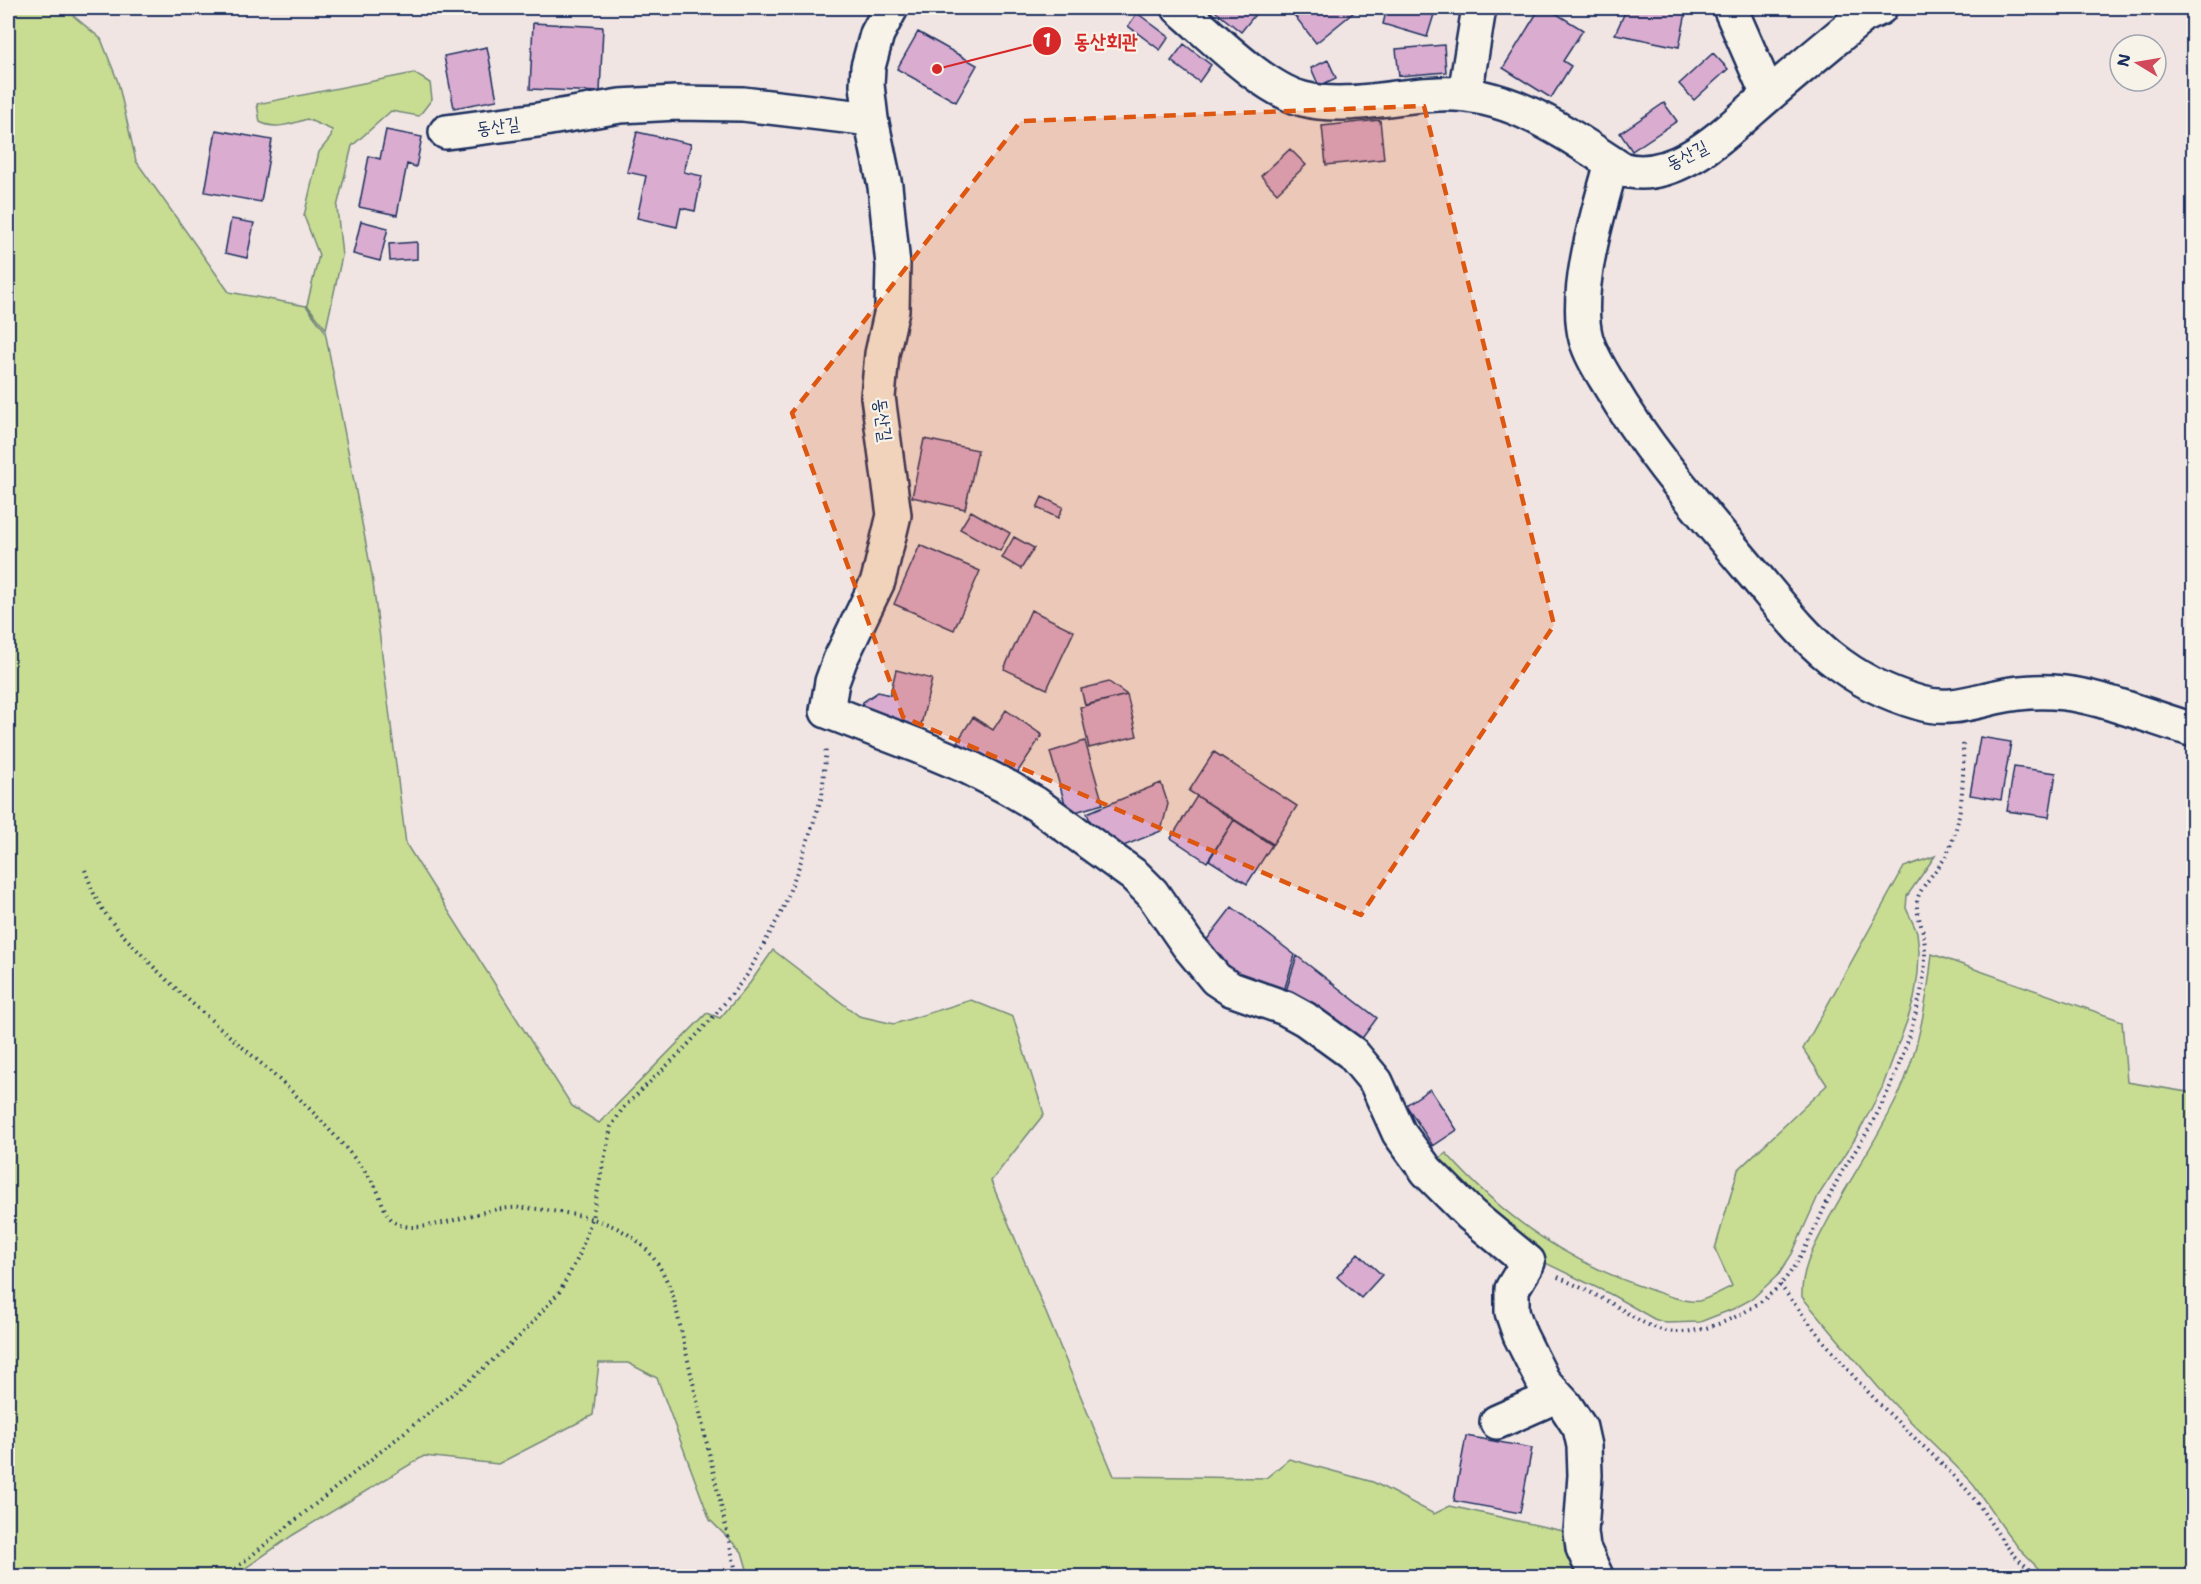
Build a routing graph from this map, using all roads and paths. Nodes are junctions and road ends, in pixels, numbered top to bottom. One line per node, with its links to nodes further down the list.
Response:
1 (891, 8): 8 (street, 동산길)
2 (1179, 8): 6 (street, 동산길)
3 (1479, 8): 6 (street)
4 (1730, 8): 7 (street)
5 (1880, 8): 7 (street, 동산길)
6 (1465, 94): 10 (street, 동산길)
7 (1768, 95): 10 (street, 동산길)
8 (871, 119): 9 (street, 동산길); 12 (street, 동산길)
9 (446, 132)
10 (1612, 163): 11 (street)
11 (1960, 706): 13 (street); 17 (path)
12 (828, 711): 15 (path); 16 (street)
13 (2193, 730)
14 (85, 870): 15 (path)
15 (592, 1218): 20 (path); 21 (path)
16 (1528, 1262): 17 (path); 18 (street)
17 (1780, 1285): 23 (path)
18 (1556, 1396): 19 (street); 22 (street)
19 (1497, 1422)
20 (226, 1576)
21 (737, 1576)
22 (1596, 1576)
23 (2040, 1576)

